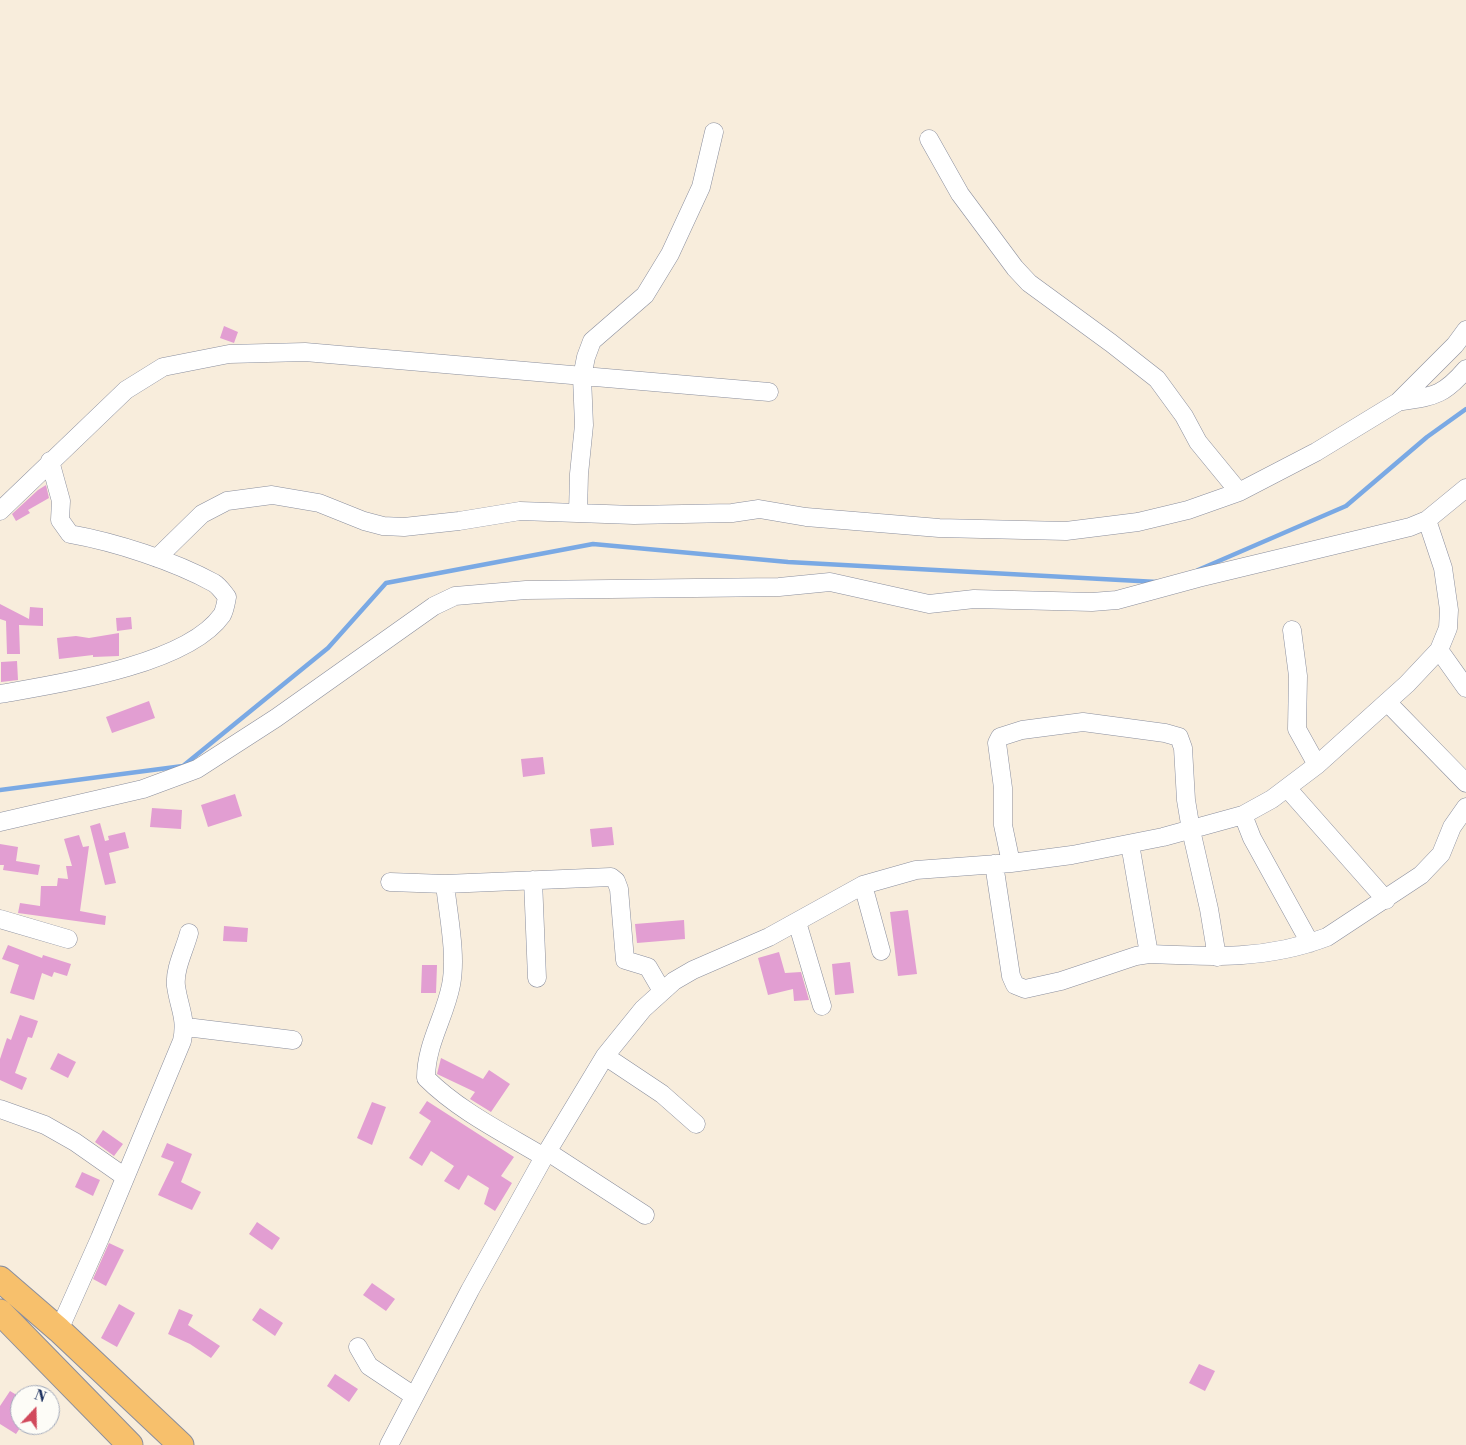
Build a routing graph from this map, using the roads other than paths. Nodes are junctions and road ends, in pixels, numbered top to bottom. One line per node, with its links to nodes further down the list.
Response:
1 (714, 132): 5 (street)
2 (929, 139): 10 (street)
3 (1466, 330): 7 (street)
4 (1466, 369): 7 (street)
5 (582, 376): 6 (street); 8 (street); 12 (street)
6 (769, 392)
7 (1398, 402): 10 (street)
8 (50, 461): 11 (street); 14 (street)
9 (1466, 488): 13 (street)
10 (1239, 492): 12 (street)
11 (0, 511)
12 (578, 513): 14 (street)
13 (1426, 520): 16 (street); 25 (street)
14 (157, 558): 18 (street)
15 (1292, 630): 20 (street)
16 (1438, 650): 17 (street); 19 (street)
17 (1466, 688)
18 (0, 694)
19 (1387, 702): 20 (street); 21 (street)
20 (1317, 765): 22 (street)
21 (1466, 783)
22 (1287, 788): 24 (street); 33 (street)
23 (1466, 807): 33 (street)
24 (1242, 814): 26 (street); 38 (street)
25 (0, 822)
26 (1191, 830): 27 (street); 28 (street); 41 (street)
27 (1130, 844): 28 (street); 40 (street)
28 (1003, 864): 32 (street); 40 (street)
29 (533, 880): 31 (street); 42 (street); 43 (street)
30 (390, 882): 31 (street)
31 (445, 884): 50 (street)
32 (863, 886): 35 (street); 39 (street)
33 (1386, 900): 38 (street)
34 (0, 920): 37 (street)
35 (798, 922): 43 (street); 44 (street)
36 (190, 933): 45 (street)
37 (68, 939)
38 (1310, 943): 41 (street)
39 (881, 951)
40 (1149, 954): 41 (street)
41 (1217, 957)
42 (537, 978)
43 (662, 991): 47 (street)
44 (822, 1006)
45 (186, 1027): 46 (street); 51 (street)
46 (294, 1040)
47 (605, 1056): 49 (street); 50 (street)
48 (0, 1109): 51 (street)
49 (696, 1124)
50 (546, 1154): 52 (street); 57 (street)
51 (125, 1177): 55 (street)
52 (645, 1214)
53 (0, 1279): 55 (highway)
54 (0, 1312): 58 (highway)
55 (59, 1330): 59 (highway)
56 (358, 1347): 57 (street)
57 (414, 1396): 60 (street)
58 (130, 1445)
59 (181, 1445)
60 (389, 1445)

